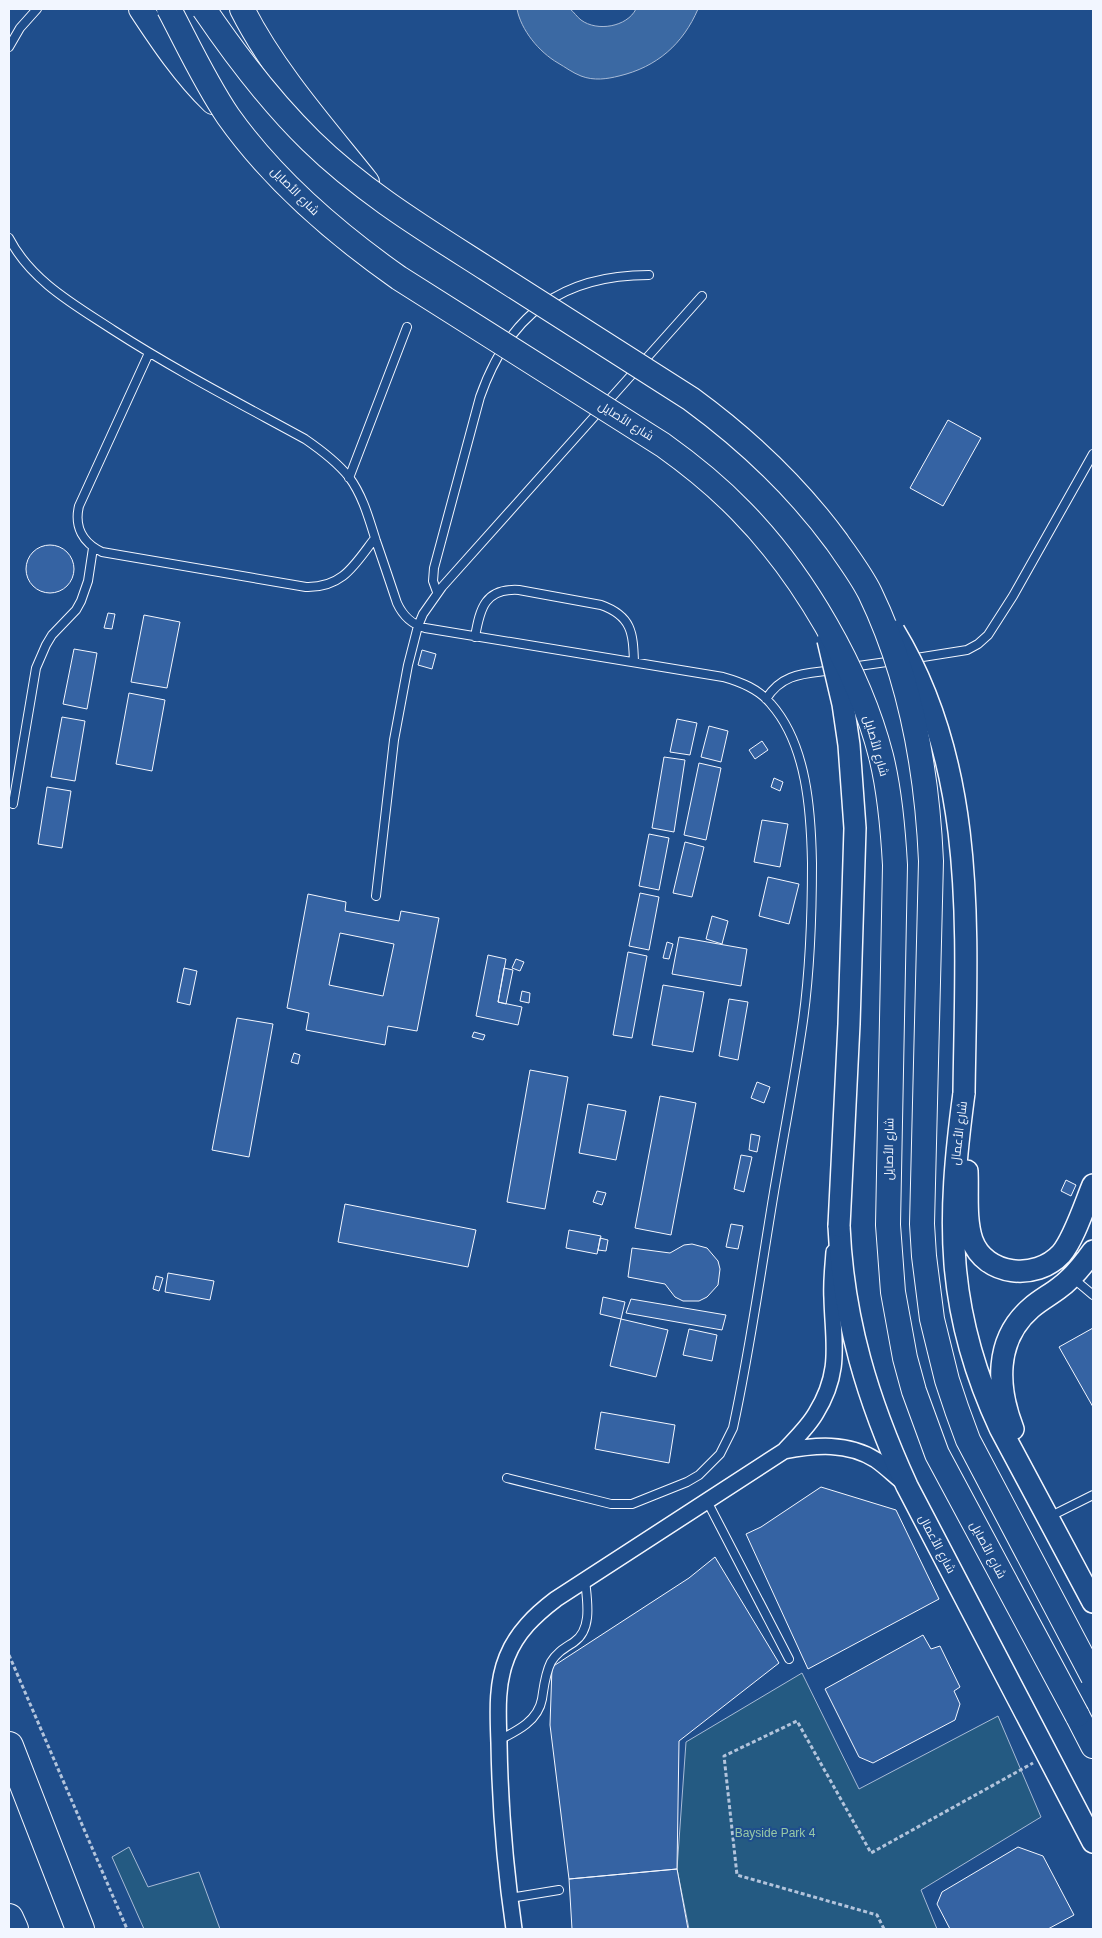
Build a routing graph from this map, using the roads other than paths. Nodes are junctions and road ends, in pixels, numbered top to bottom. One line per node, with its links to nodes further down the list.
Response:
1 (36, 9): 6 (lane)
2 (140, 9): 7 (main road, bridge)
3 (169, 9): 7 (main road, شارع الأصايل, bridge)
4 (204, 9): 8 (main road, bridge)
5 (242, 9): 8 (main road, bridge)
6 (9, 47)
7 (228, 115): 20 (main road, شارع الأصايل, bridge)
8 (380, 199): 19 (main road, bridge)
9 (9, 238): 13 (lane)
10 (649, 275): 18 (lane)
11 (702, 296): 18 (lane)
12 (407, 328): 15 (lane)
13 (149, 353): 15 (lane); 17 (lane)
14 (1093, 454): 24 (lane)
15 (349, 478): 16 (lane)
16 (375, 538): 17 (lane); 21 (lane)
17 (93, 548): 25 (lane)
18 (437, 592): 21 (lane)
19 (869, 592): 27 (street, bridge); 43 (main road, bridge)
20 (824, 622): 29 (street, شارع الأعمال, bridge); 46 (main road, شارع الأصايل, bridge)
21 (418, 626): 22 (lane); 26 (lane)
22 (475, 637): 23 (lane); 23 (lane)
23 (634, 662): 24 (lane)
24 (766, 699): 34 (lane)
25 (14, 804)
26 (376, 896)
27 (964, 1094): 28 (street, شارع الأعمال); 36 (street, شارع الأعمال)
28 (1093, 1185)
29 (839, 1226): 33 (street); 35 (street, شارع الأعمال)
30 (1093, 1251): 31 (street, شارع الأعمال)
31 (1072, 1277): 32 (lane); 36 (street, شارع الأعمال)
32 (1093, 1295)
33 (784, 1451): 35 (street); 38 (street)
34 (507, 1478)
35 (907, 1486): 47 (street, شارع الأعمال)
36 (1032, 1487): 39 (street, شارع الأعمال)
37 (1093, 1495): 39 (lane)
38 (707, 1502): 40 (street); 42 (lane)
39 (1049, 1517): 41 (street, شارع الأعمال)
40 (585, 1580): 44 (street); 44 (lane)
41 (1093, 1602)
42 (789, 1659)
43 (1093, 1677)
44 (498, 1740): 49 (street)
45 (9, 1746): 52 (highway)
46 (1093, 1746)
47 (1093, 1842)
48 (559, 1890): 49 (lane)
49 (510, 1898): 53 (street)
50 (9, 1918): 51 (highway)
51 (14, 1929)
52 (80, 1929)
53 (514, 1929)

